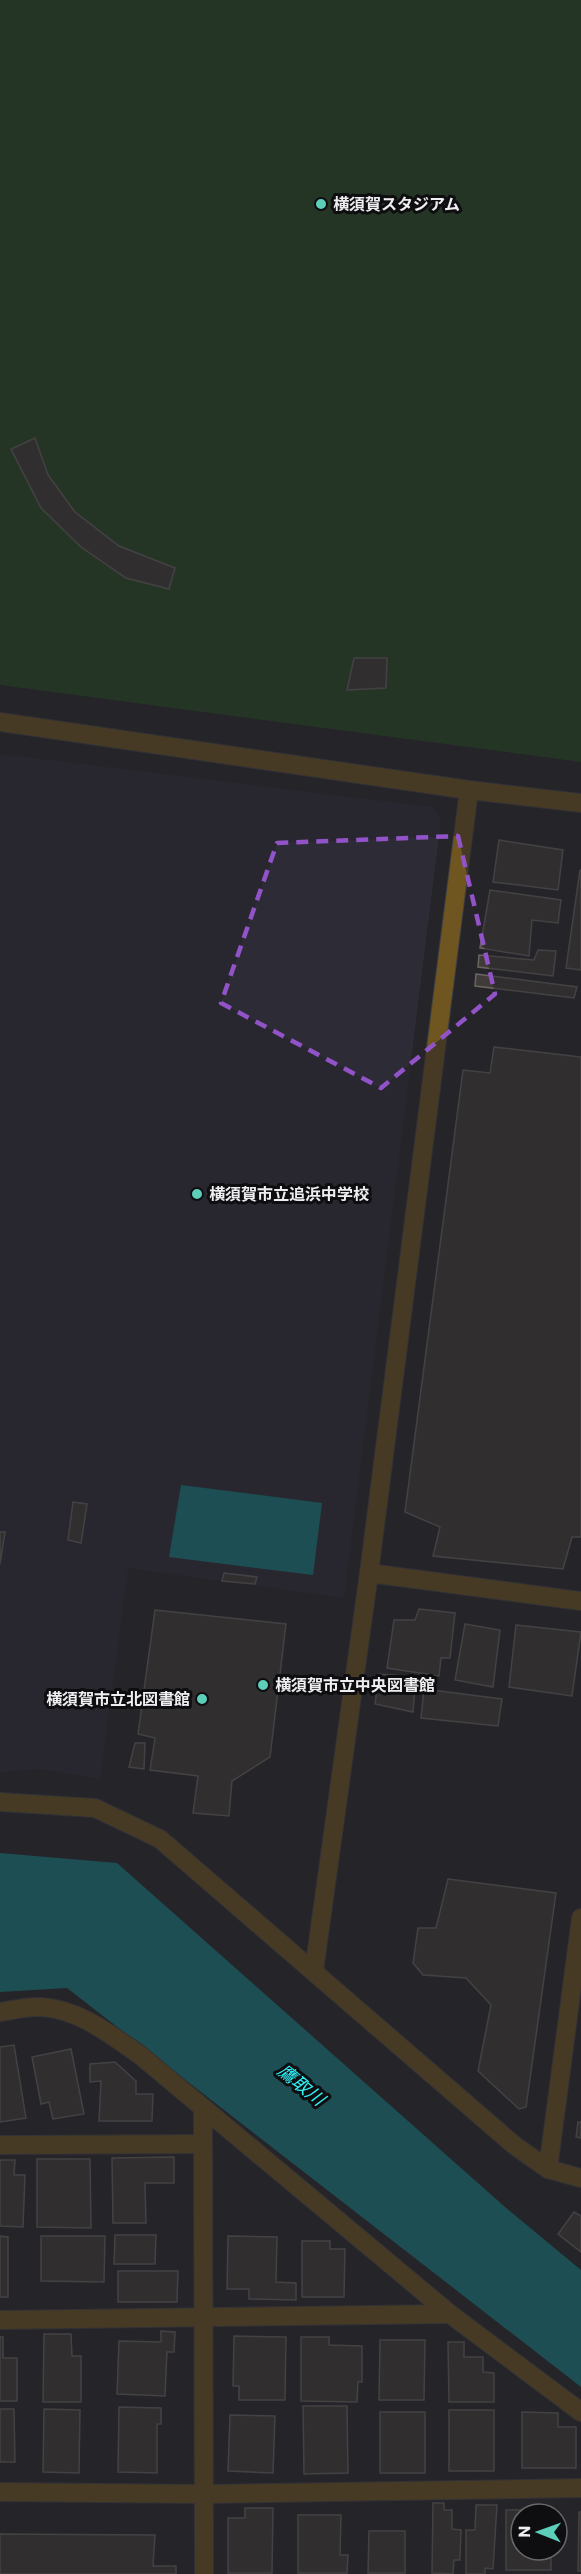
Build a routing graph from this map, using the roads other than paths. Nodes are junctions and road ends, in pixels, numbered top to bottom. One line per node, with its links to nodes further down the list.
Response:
1 (0, 722): 2 (street)
2 (469, 790): 3 (street); 4 (street)
3 (581, 803)
4 (369, 1573): 5 (street); 8 (street)
5 (581, 1601)
6 (0, 1802): 8 (street)
7 (581, 1918): 13 (street)
8 (314, 1971): 13 (street)
9 (0, 2012): 10 (street)
10 (202, 2108): 11 (street); 15 (street)
11 (203, 2144): 12 (street); 16 (street)
12 (0, 2145)
13 (548, 2169): 14 (street)
14 (581, 2178)
15 (450, 2314): 16 (street); 18 (street)
16 (205, 2316): 17 (street); 21 (street)
17 (0, 2320)
18 (581, 2412)
19 (581, 2488): 21 (street)
20 (0, 2493): 21 (street)
21 (204, 2494): 22 (street)
22 (204, 2574)

